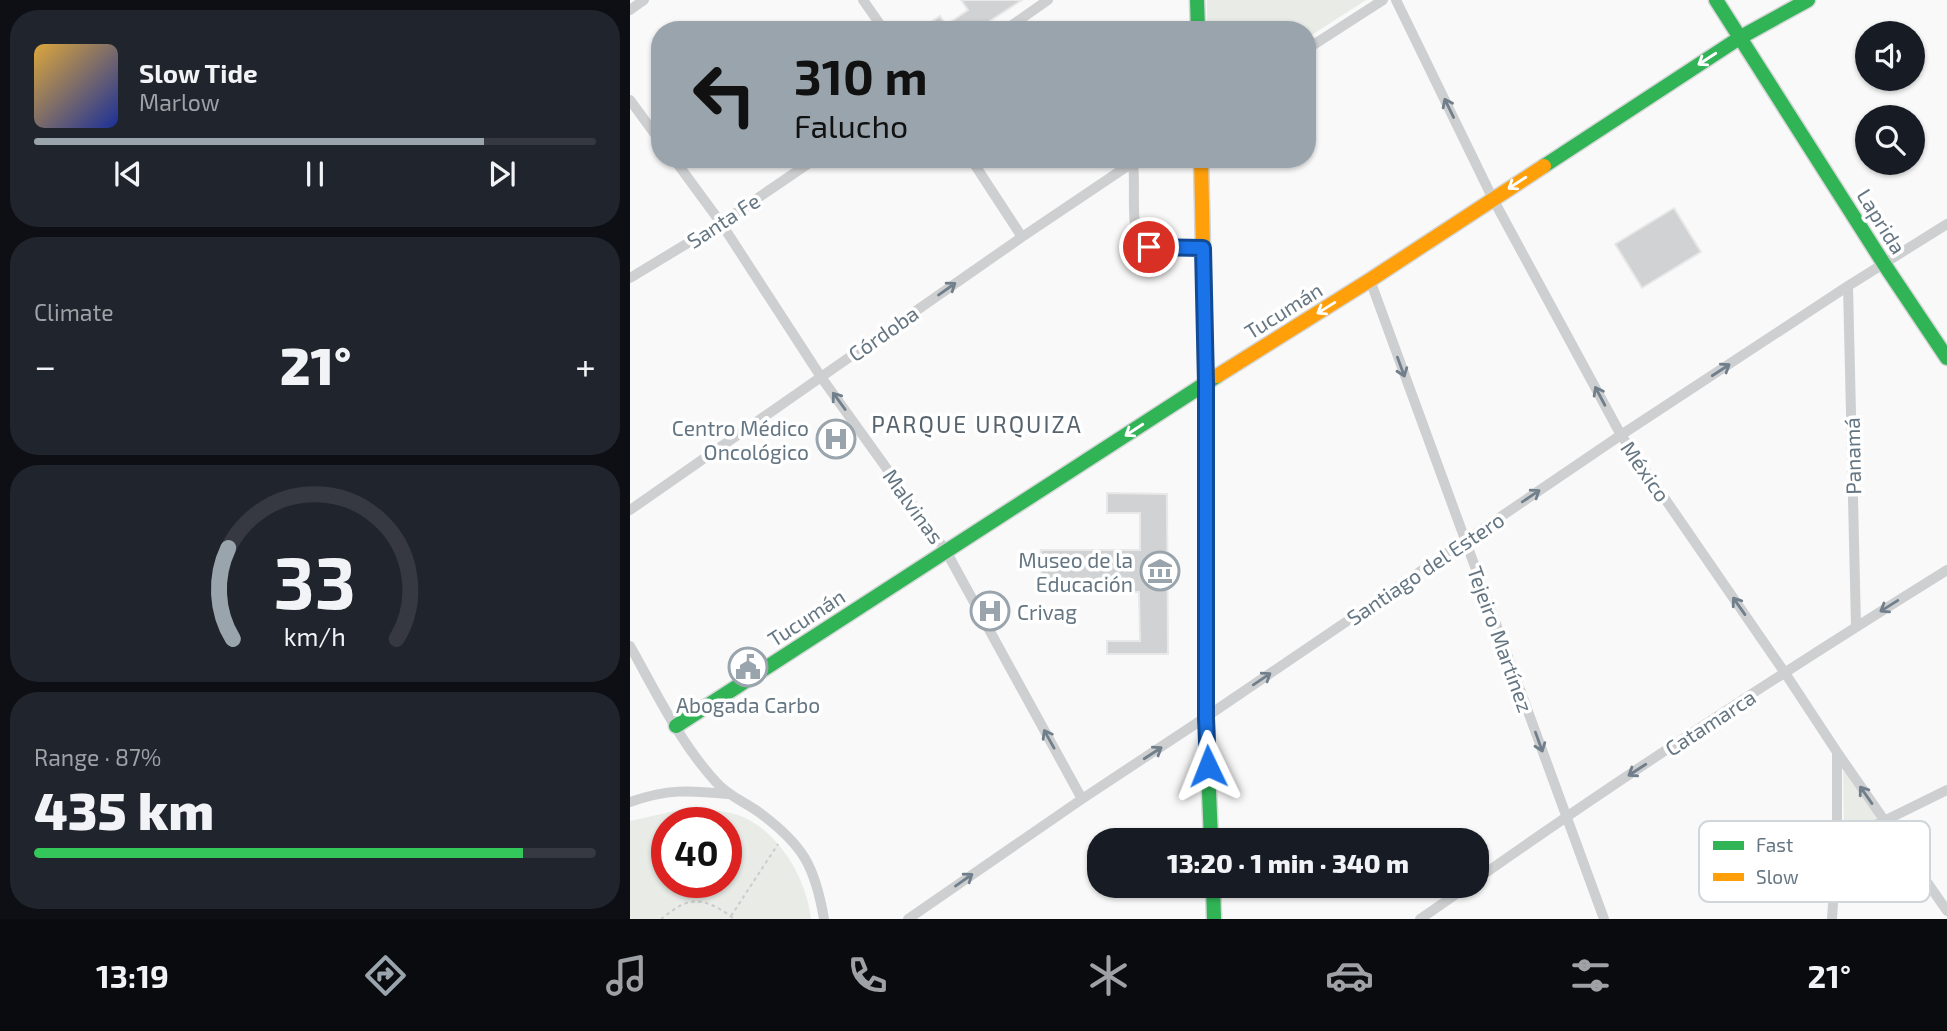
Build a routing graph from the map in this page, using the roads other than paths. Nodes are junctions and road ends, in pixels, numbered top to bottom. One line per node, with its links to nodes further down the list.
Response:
1 (645, 0): 9 (street)
2 (863, 0): 10 (street)
3 (1048, 0): 11 (street)
4 (1197, 0): 12 (street)
5 (1383, 0): 14 (street)
6 (1396, 0): 23 (street, México, one-way to 6)
7 (1716, 0): 13 (street, Laprida)
8 (1808, 0): 13 (street, Tucumán)
9 (630, 10)
10 (878, 21)
11 (1018, 21)
12 (1198, 21)
13 (1741, 37): 23 (street, Tucumán, one-way to 23); 28 (street, Laprida)
14 (1316, 43)
15 (630, 100): 16 (street)
16 (651, 129)
17 (681, 168): 24 (street, Malvinas)
18 (802, 168): 24 (street, Santa Fe)
19 (977, 168): 26 (street)
20 (1125, 168): 26 (street, Córdoba)
21 (1135, 168): 27 (street)
22 (1201, 168): 27 (street)
23 (1493, 199): 30 (street, Tucumán); 35 (street, México, one-way to 23)
24 (721, 223): 29 (street, Santa Fe); 33 (street, Malvinas)
25 (1947, 224): 28 (street, Santiago del Estero)
26 (1022, 237): 33 (street, Córdoba, one-way to 26)
27 (1203, 248): 34 (street)
28 (1884, 264): 31 (street, Santiago del Estero); 32 (street, Laprida)
29 (630, 278)
30 (1370, 280): 34 (street, Tucumán, one-way to 34); 37 (street, Tejeiro Martínez, one-way to 37)
31 (1848, 286): 35 (street, Santiago del Estero, one-way to 31); 40 (street, Panamá)
32 (1947, 358)
33 (821, 377): 36 (street, Córdoba); 38 (street, Malvinas, one-way to 33)
34 (1206, 383): 38 (street, Tucumán, one-way to 38); 43 (street)
35 (1621, 435): 37 (street, Santiago del Estero, one-way to 35); 42 (street, México, one-way to 35)
36 (630, 510)
37 (1464, 541): 43 (street, Santiago del Estero, one-way to 37); 50 (street, Tejeiro Martínez, one-way to 50)
38 (946, 551): 44 (street, Tucumán); 48 (street, Malvinas, one-way to 38)
39 (1947, 570): 40 (street, Catamarca, one-way to 40)
40 (1856, 626): 42 (street, Catamarca)
41 (630, 646): 44 (street)
42 (1785, 673): 45 (street, México); 50 (street, Catamarca, one-way to 50)
43 (1206, 718): 48 (street, Santiago del Estero, one-way to 43); 53 (street)
44 (676, 726): 47 (street)
45 (1837, 752): 51 (street); 52 (street, México, one-way to 45)
46 (1947, 790): 52 (street)
47 (728, 794): 49 (street); 59 (street)
48 (1082, 799): 60 (street, Santiago del Estero, one-way to 48)
49 (630, 802)
50 (1566, 816): 54 (street, Catamarca); 63 (street, Tejeiro Martínez)
51 (1837, 821)
52 (1884, 821)
53 (1211, 828)
54 (1489, 871)
55 (1930, 887): 58 (street, México)
56 (1213, 898): 61 (street)
57 (1451, 898): 62 (street)
58 (1947, 911)
59 (824, 919)
60 (908, 919)
61 (1214, 919)
62 (1420, 919)
63 (1604, 919)

